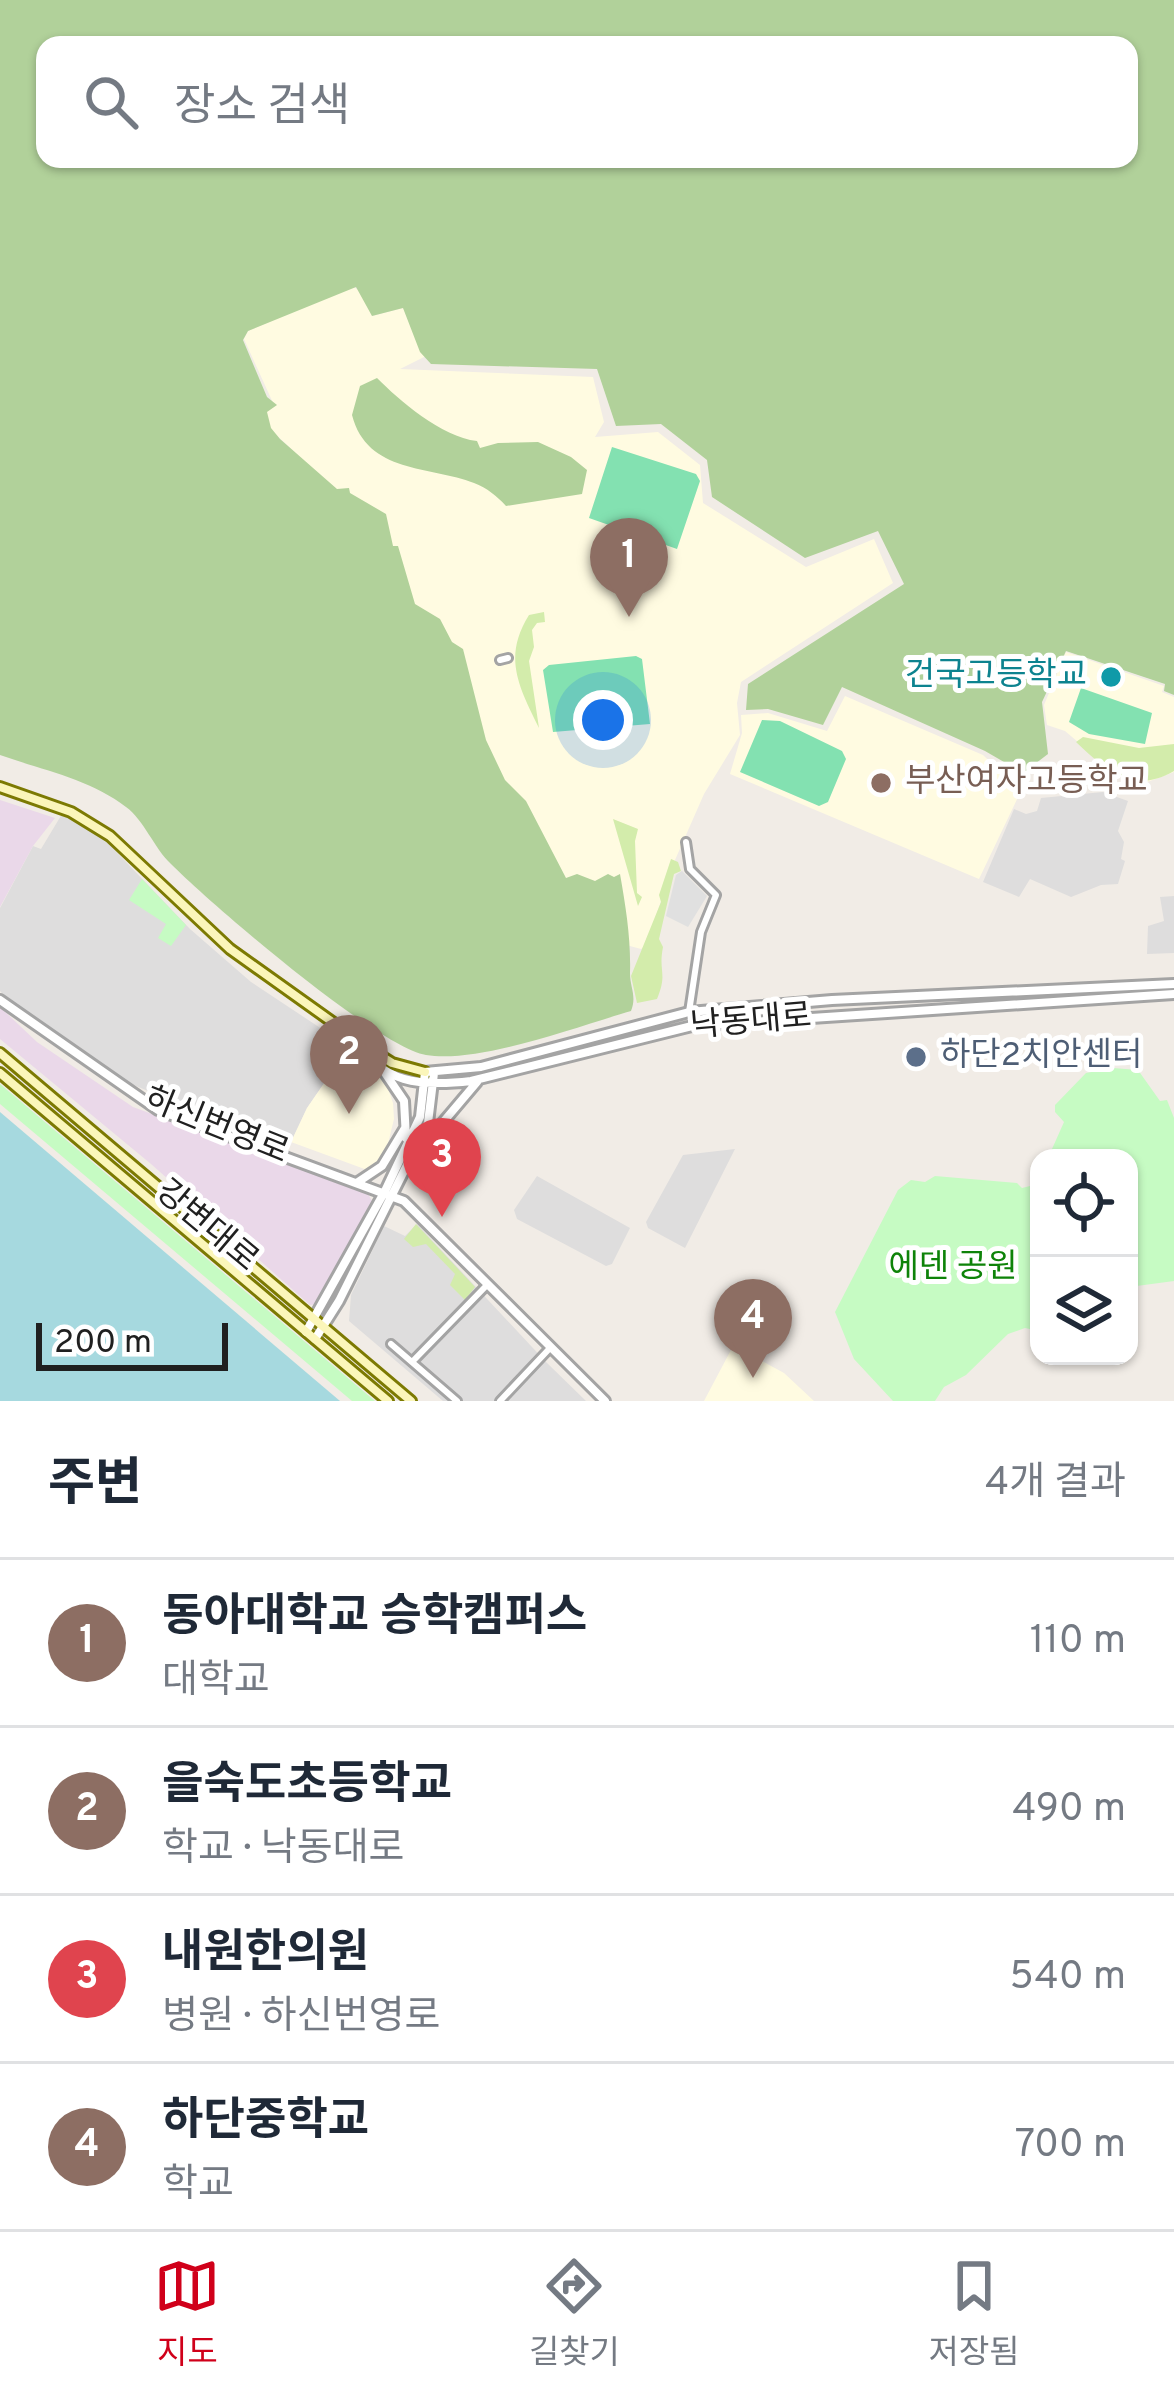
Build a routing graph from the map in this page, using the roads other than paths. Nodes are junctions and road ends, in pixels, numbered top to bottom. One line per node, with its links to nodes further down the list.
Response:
1 (0, 787): 10 (main road)
2 (686, 842): 8 (street)
3 (1174, 984): 4 (street, 낙동대로)
4 (977, 994): 7 (street); 8 (street, 낙동대로)
5 (1174, 994): 7 (street, 낙동대로)
6 (0, 1000): 19 (street, 하신번영로)
7 (977, 1007): 9 (street, 낙동대로)
8 (689, 1012): 9 (street); 13 (street, 낙동대로)
9 (692, 1026): 15 (street, 낙동대로)
10 (352, 1035): 12 (street); 13 (main road)
11 (0, 1053): 22 (main road, 강변대로)
12 (379, 1066): 16 (street); 17 (street)
13 (430, 1072): 16 (street)
14 (0, 1073): 23 (main road, 강변대로)
15 (479, 1079): 16 (street, 낙동대로); 18 (street)
16 (429, 1085): 18 (street)
17 (408, 1121): 18 (street); 19 (street)
18 (405, 1160): 20 (street)
19 (358, 1182): 20 (street, 하신번영로)
20 (389, 1192): 21 (street, 하신번영로); 22 (street)
21 (487, 1285): 26 (street, 하신번영로); 27 (street)
22 (320, 1324): 23 (street); 24 (street); 29 (main road, 강변대로)
23 (306, 1332): 24 (main road, 강변대로)
24 (315, 1339): 28 (main road, 강변대로)
25 (391, 1344): 27 (street)
26 (550, 1348): 31 (street); 32 (street, 하신번영로)
27 (412, 1362): 30 (street)
28 (388, 1401)
29 (411, 1401)
30 (457, 1401)
31 (500, 1401)
32 (605, 1401)

